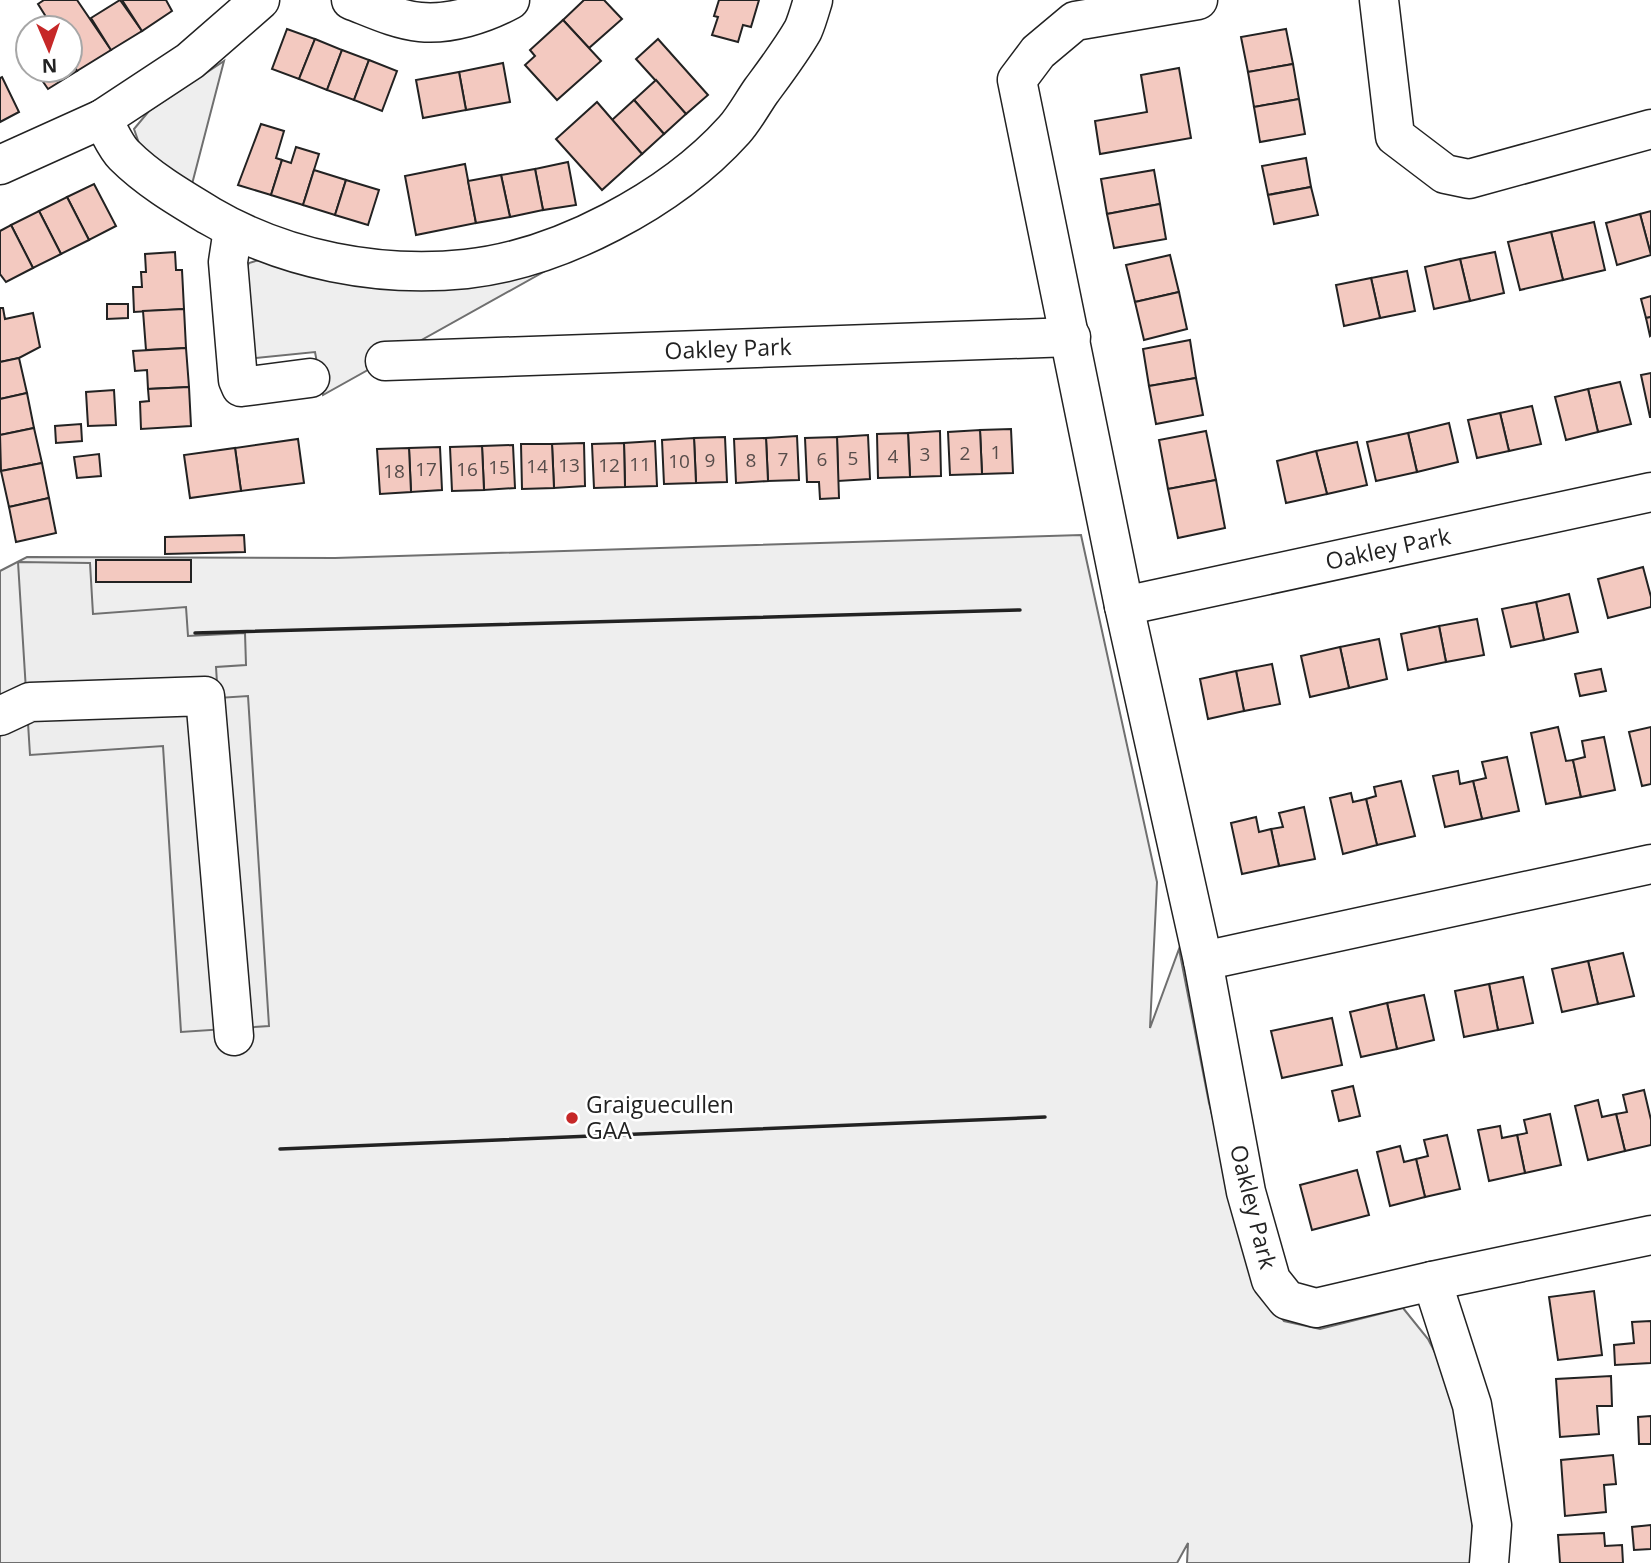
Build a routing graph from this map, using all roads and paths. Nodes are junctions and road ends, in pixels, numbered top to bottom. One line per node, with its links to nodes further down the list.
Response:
1 (260, 0): 7 (street)
2 (351, 0): 3 (street)
3 (510, 0)
4 (813, 0): 10 (street)
5 (1198, 0): 11 (street, Oakley Park)
6 (1379, 0): 8 (street)
7 (102, 119): 9 (street); 10 (street)
8 (1651, 129)
9 (0, 165)
10 (233, 229): 13 (street)
11 (1071, 337): 12 (street, Oakley Park); 15 (street, Oakley Park)
12 (385, 361)
13 (310, 378)
14 (1651, 492): 15 (street, Oakley Park)
15 (1124, 606): 18 (street, Oakley Park)
16 (0, 716): 19 (street)
17 (1651, 864): 18 (street)
18 (1203, 961): 21 (street, Oakley Park)
19 (234, 1036)
20 (1651, 1235): 21 (street, Oakley Park)
21 (1433, 1281): 22 (street)
22 (1489, 1563)

